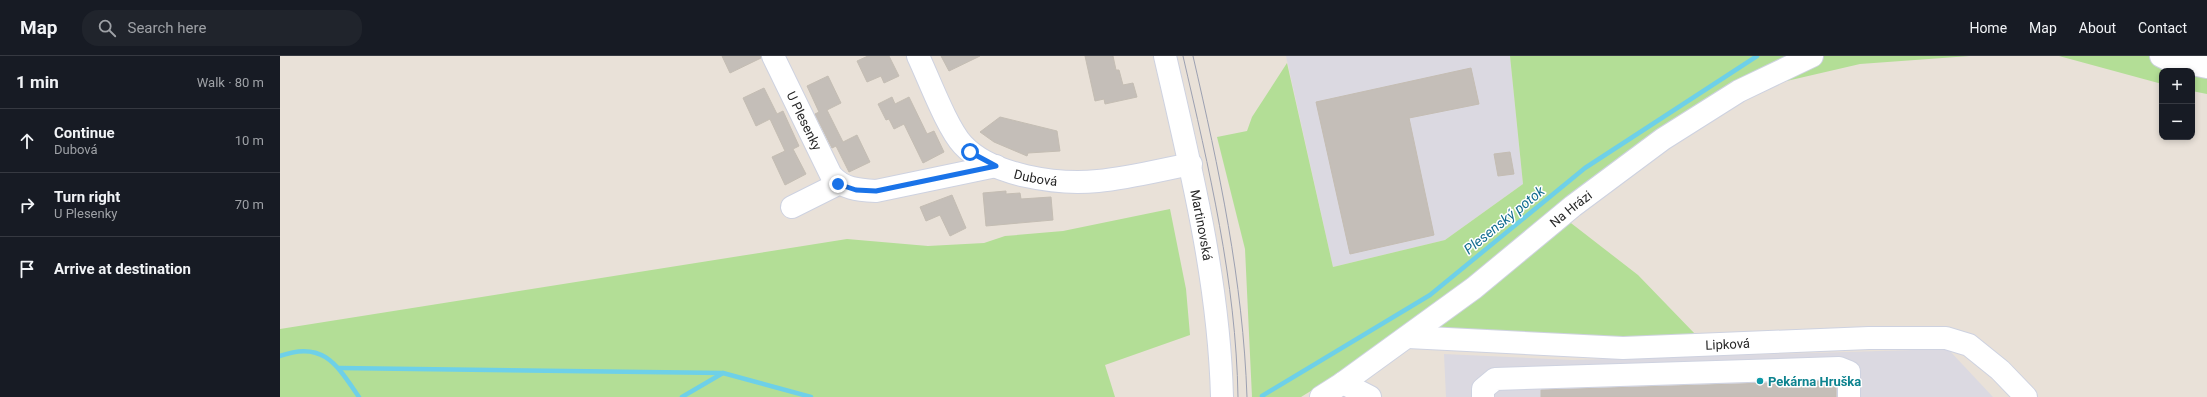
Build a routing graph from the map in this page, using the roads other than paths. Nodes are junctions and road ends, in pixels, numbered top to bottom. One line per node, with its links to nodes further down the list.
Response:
1 (773, 56): 9 (street, U Plesenky)
2 (918, 56): 8 (street, Dubová)
3 (1165, 56): 7 (street, Martinovská)
4 (1812, 56): 11 (street, Na Hrázi)
5 (2161, 56): 6 (street)
6 (2207, 67)
7 (1191, 164): 8 (street, Dubová); 13 (street, Martinovská)
8 (996, 166): 9 (street)
9 (838, 184): 10 (street)
10 (792, 207)
11 (1408, 337): 12 (street, Na Hrázi); 18 (street, Lipková)
12 (1343, 383): 14 (street, Na Hrázi); 15 (street)
13 (1222, 397)
14 (1321, 397)
15 (1370, 397)
16 (1483, 397): 17 (street)
17 (1849, 397)
18 (2026, 397)

